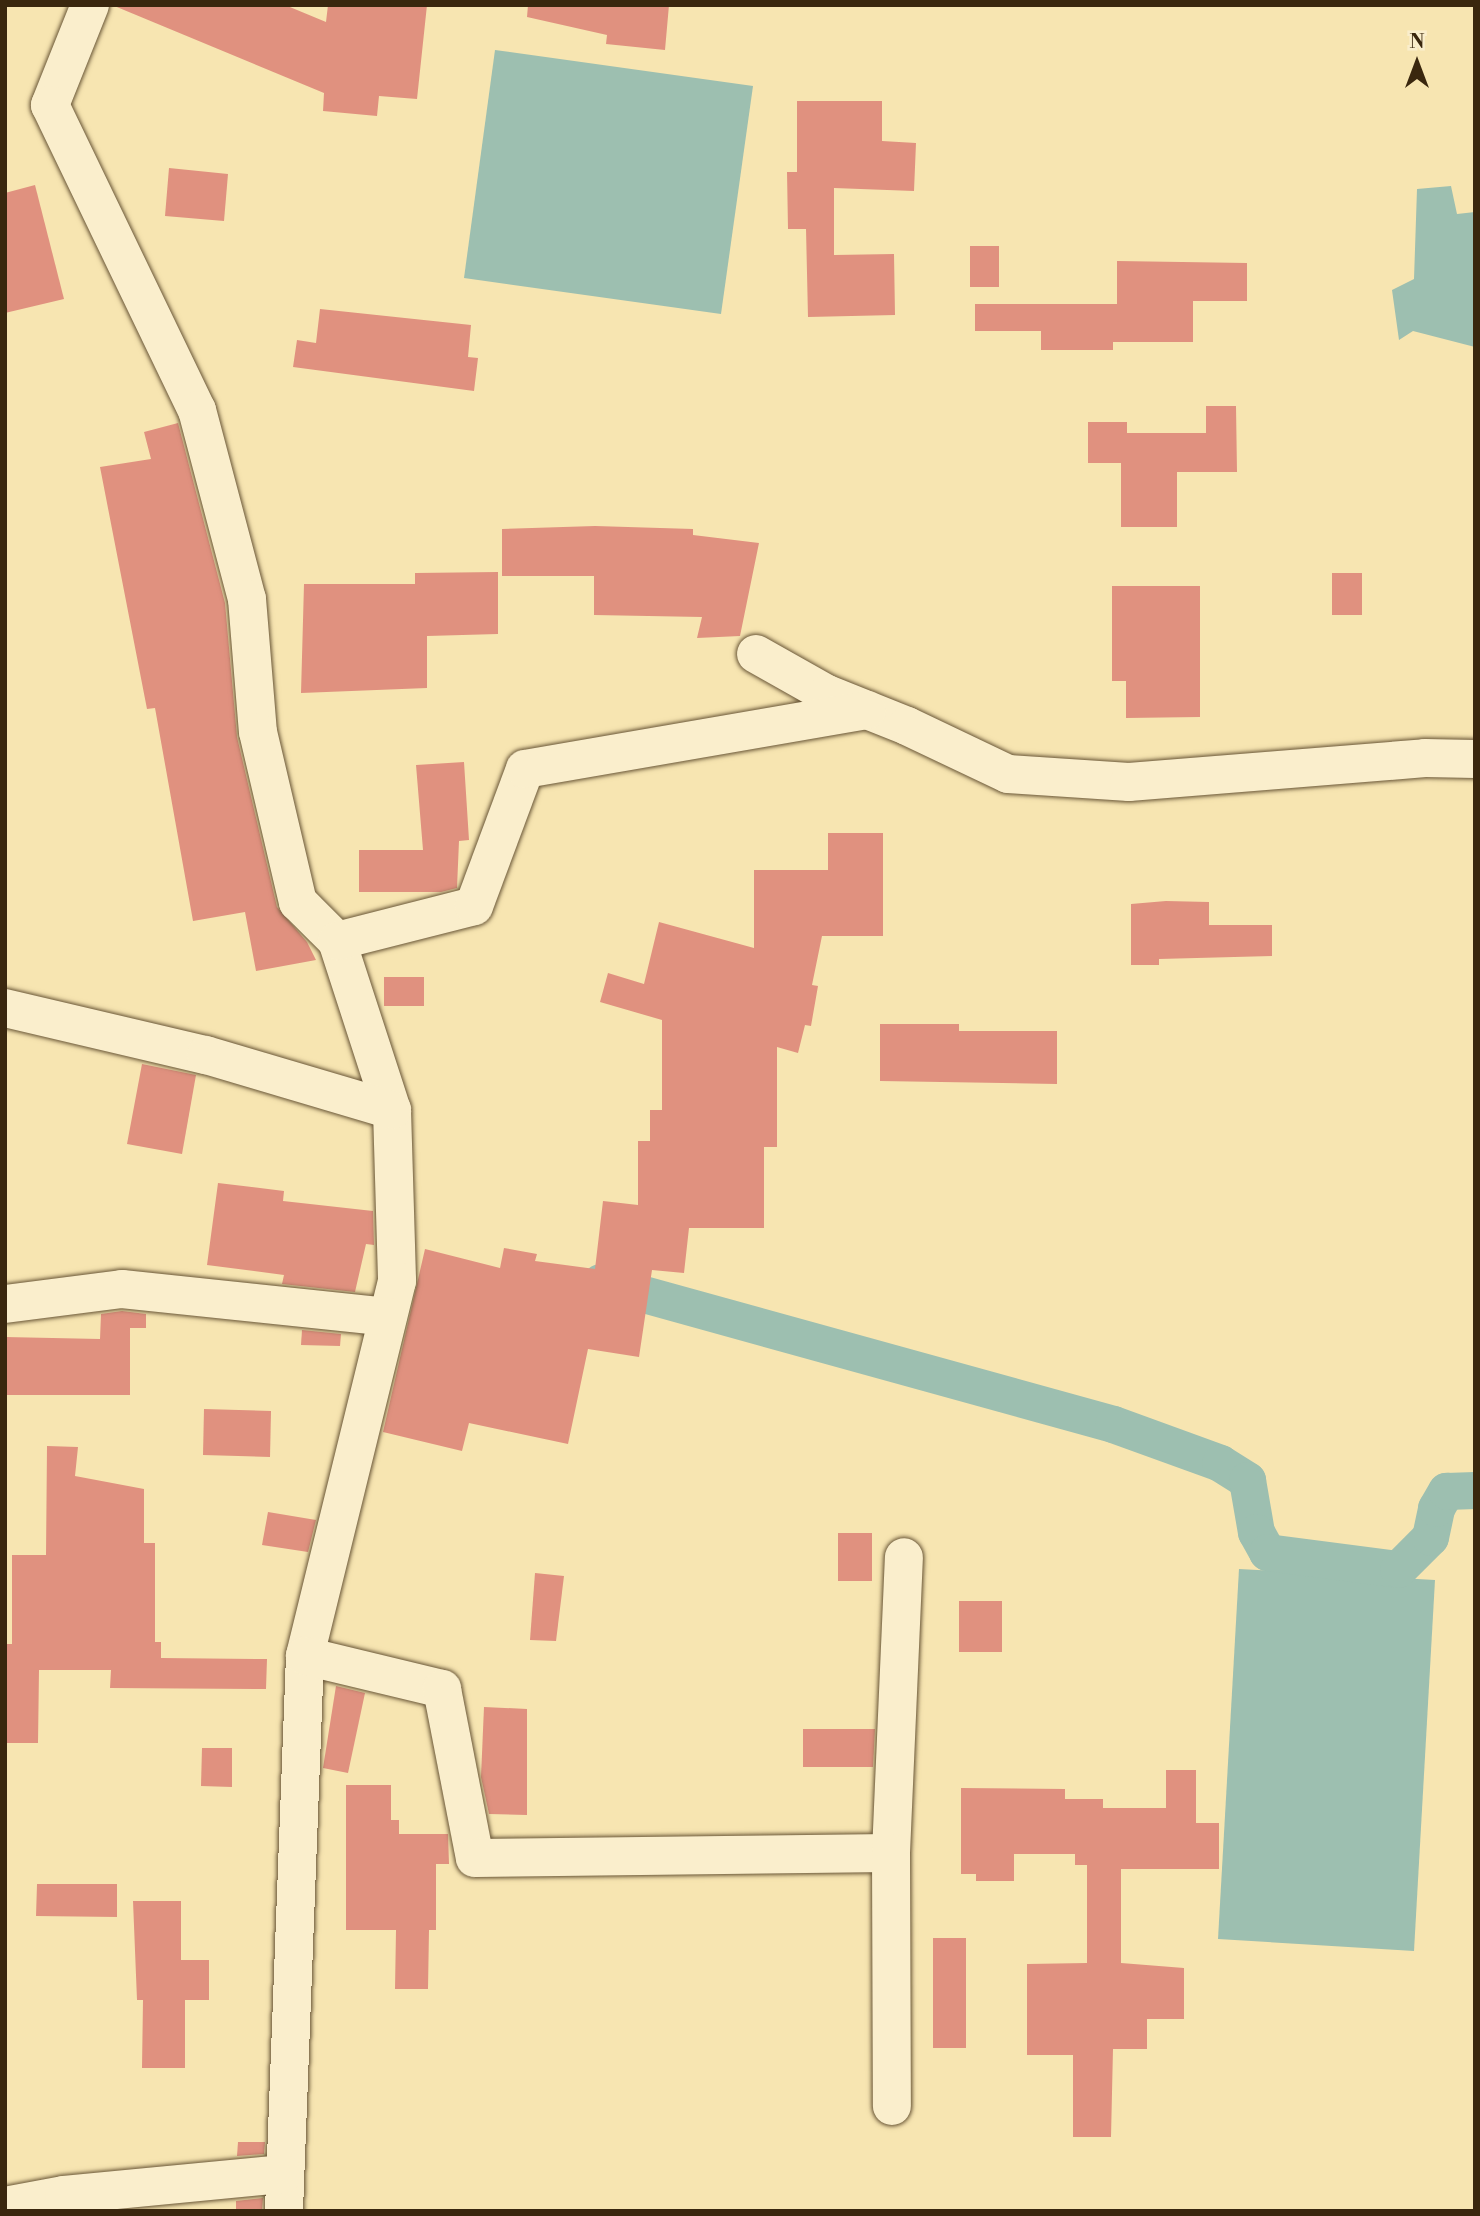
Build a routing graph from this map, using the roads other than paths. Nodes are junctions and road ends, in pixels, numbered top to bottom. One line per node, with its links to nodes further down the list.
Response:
1 (90, 5): 5 (street)
2 (756, 654): 3 (street)
3 (867, 710): 4 (street); 5 (street)
4 (1475, 760)
5 (337, 941): 7 (street)
6 (5, 1008): 7 (street)
7 (392, 1111): 9 (street)
8 (5, 1304): 9 (street)
9 (388, 1317): 11 (street)
10 (904, 1558): 12 (street)
11 (305, 1656): 12 (street); 14 (street)
12 (891, 1853): 13 (street)
13 (892, 2106)
14 (284, 2193): 15 (street)
15 (5, 2206)

